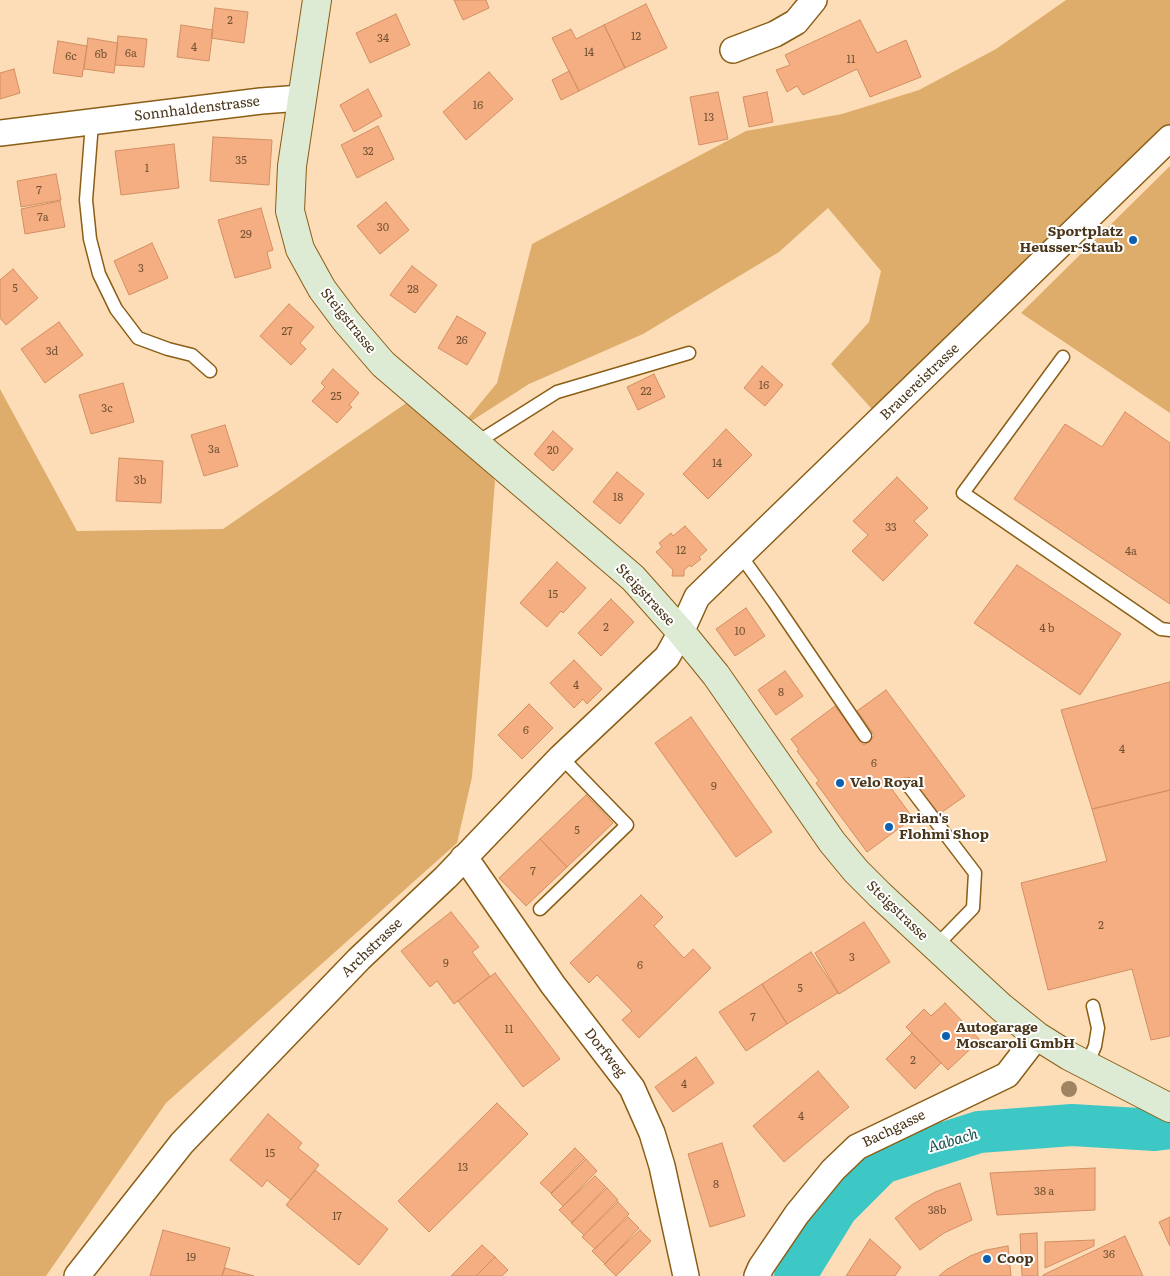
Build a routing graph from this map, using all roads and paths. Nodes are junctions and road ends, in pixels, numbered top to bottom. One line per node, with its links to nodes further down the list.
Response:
1 (317, 0): 4 (street, Steigstrasse)
2 (814, 0): 3 (street)
3 (733, 50)
4 (301, 98): 5 (street, Sonnhaldenstrasse); 11 (street, Steigstrasse)
5 (92, 123): 6 (street, Sonnhaldenstrasse); 10 (lane)
6 (0, 133)
7 (1170, 138): 12 (street, Brauereistrasse)
8 (689, 354): 11 (lane)
9 (1063, 357): 13 (lane)
10 (210, 371)
11 (476, 443): 14 (street, Steigstrasse)
12 (741, 556): 14 (street, Brauereistrasse); 15 (lane)
13 (1170, 630)
14 (681, 632): 16 (street, Archstrasse); 20 (street, Steigstrasse)
15 (865, 736)
16 (561, 757): 18 (street, Archstrasse); 19 (lane)
17 (908, 785): 20 (lane)
18 (463, 858): 25 (street, Archstrasse); 26 (street, Dorfweg)
19 (540, 909)
20 (935, 947): 22 (street, Steigstrasse)
21 (1093, 1006): 23 (lane)
22 (1037, 1036): 23 (street, Steigstrasse); 27 (street, Bachgasse)
23 (1087, 1065): 24 (street, Steigstrasse)
24 (1170, 1108)
25 (81, 1275)
26 (686, 1276)
27 (757, 1276)

